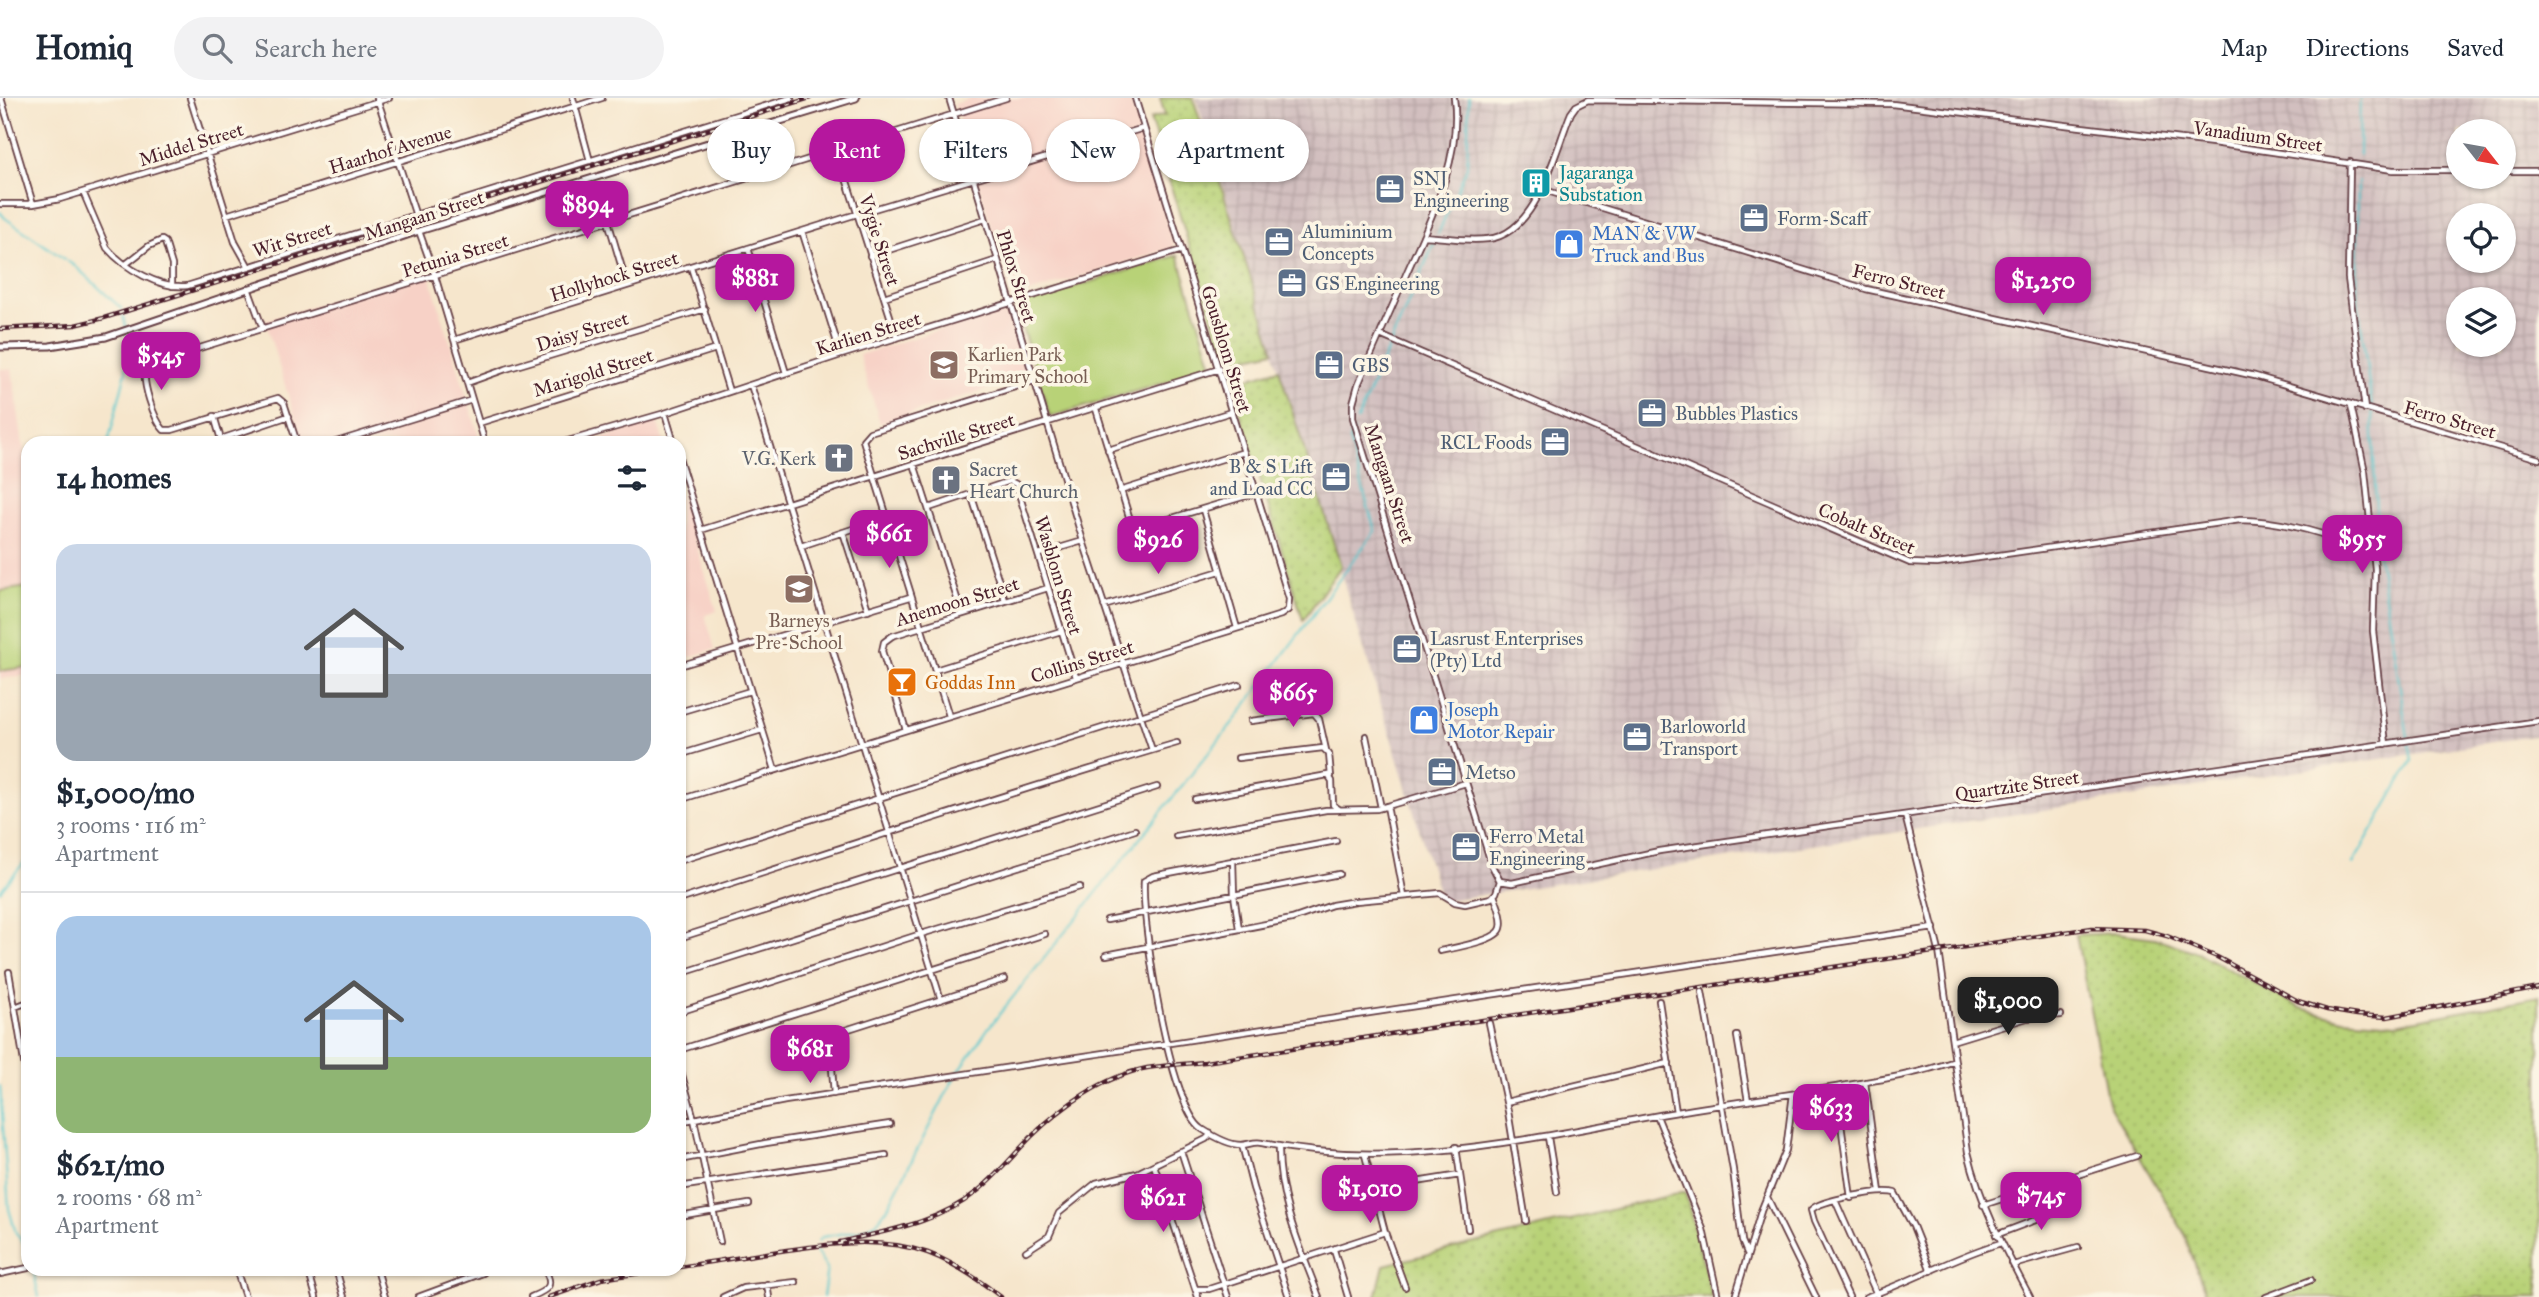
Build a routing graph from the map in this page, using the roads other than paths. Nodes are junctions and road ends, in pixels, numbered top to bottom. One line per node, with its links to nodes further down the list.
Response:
1 (1, 98): 35 (street)
2 (190, 98): 20 (street)
3 (389, 98): 13 (street, Middel Street)
4 (573, 98): 14 (street)
5 (601, 98): 14 (street, Haarhof Avenue)
6 (760, 98): 15 (street)
7 (791, 98): 15 (street, Wit Street)
8 (856, 98): 41 (street, Mangaan Street)
9 (949, 98): 16 (street, Phlox Street)
10 (1006, 98): 16 (street, Petunia Street)
11 (1135, 98): 18 (street, Gousblom Street)
12 (1454, 98): 43 (street, Mangaan Street)
13 (377, 100): 20 (street, Middel Street); 23 (street)
14 (575, 106): 22 (street); 23 (street, Haarhof Avenue)
15 (762, 107): 22 (street, Wit Street)
16 (953, 114): 17 (street, Phlox Street); 19 (street, Petunia Street)
17 (954, 119)
18 (1144, 128): 24 (street, Hollyhock Street); 45 (street, Gousblom Street)
19 (905, 129)
20 (207, 154): 33 (street, Middel Street); 37 (street)
21 (809, 159): 40 (street, Petunia Street)
22 (590, 161): 38 (street, Wit Street)
23 (397, 162): 37 (street, Haarhof Avenue); 38 (street)
24 (1032, 162)
25 (2350, 162): 26 (street, Vanadium Street); 32 (street, Vanadium Street); 74 (street)
26 (2446, 170)
27 (2516, 171): 28 (street)
28 (2539, 172)
29 (847, 182): 36 (street, Vygie Street)
30 (965, 182): 36 (street, Hollyhock Street)
31 (973, 182): 39 (street, Phlox Street)
32 (1541, 189): 43 (street, Vanadium Street); 72 (street, Ferro Street)
33 (83, 192): 35 (street, Middel Street); 48 (street)
34 (0, 204): 35 (street, Middel Street)
35 (33, 204)
36 (857, 214): 42 (street, Hollyhock Street); 46 (street, Vygie Street)
37 (226, 215): 49 (street)
38 (416, 216): 49 (street, Wit Street)
39 (985, 219): 46 (street); 47 (street, Phlox Street)
40 (608, 221): 51 (street, Petunia Street); 52 (street)
41 (419, 231): 51 (street); 54 (street, Mangaan Street)
42 (802, 231): 44 (street, Hollyhock Street); 64 (street)
43 (1423, 236): 59 (street, Mangaan Street)
44 (748, 248): 50 (street, Hollyhock Street); 66 (street)
45 (1183, 250): 56 (street, Karlien Street); 65 (street, Gousblom Street)
46 (870, 256): 55 (street, Vygie Street)
47 (997, 260): 55 (street); 56 (street, Phlox Street)
48 (126, 264): 53 (street); 53 (street)
49 (249, 267): 53 (street, Wit Street)
50 (691, 267): 52 (street, Hollyhock Street); 57 (street)
51 (435, 276): 58 (street, Petunia Street); 61 (street)
52 (627, 285): 61 (street, Hollyhock Street)
53 (172, 286)
54 (248, 288): 58 (street); 62 (street, Mangaan Street)
55 (884, 297): 60 (street, Vygie Street)
56 (1011, 302): 60 (street, Karlien Street); 67 (street, Phlox Street)
57 (705, 309): 63 (street); 68 (street, Daisy Street)
58 (263, 329): 77 (street, Petunia Street)
59 (1380, 335): 105 (street, Cobalt Street); 143 (street, Mangaan Street)
60 (897, 338): 64 (street, Karlien Street)
61 (454, 341): 68 (street)
62 (0, 346)
63 (716, 349): 70 (street); 80 (street, Marigold Street)
64 (841, 355): 66 (street, Karlien Street)
65 (1219, 369): 73 (street, Sachville Street); 75 (street, Gousblom Street)
66 (786, 373): 69 (street, Karlien Street)
67 (1034, 381): 79 (street, Phlox Street); 92 (street)
68 (467, 383): 71 (street)
69 (751, 384): 70 (street, Karlien Street); 97 (street)
70 (729, 391): 76 (street, Karlien Street)
71 (472, 400): 80 (street); 84 (street)
72 (2351, 405): 74 (street, Ferro Street); 105 (street)
73 (1096, 409): 79 (street, Sachville Street); 88 (street)
74 (2365, 409): 90 (street, Ferro Street)
75 (1232, 412): 88 (street); 89 (street, Gousblom Street)
76 (665, 413): 86 (street, Karlien Street); 87 (street)
77 (214, 416): 78 (street); 81 (street)
78 (289, 416): 82 (street); 83 (street)
79 (1047, 423): 91 (street, Sachville Street); 103 (street, Phlox Street)
80 (479, 424): 85 (street)
81 (220, 436)
82 (235, 436)
83 (294, 436)
84 (356, 436)
85 (483, 436)
86 (585, 436)
87 (672, 436)
88 (1108, 450): 94 (street)
89 (1244, 452): 94 (street); 95 (street, Gousblom Street)
90 (2539, 459)
91 (914, 464): 92 (street, Sachville Street); 98 (street)
92 (874, 476): 97 (street, Sachville Street); 100 (street)
93 (686, 481): 101 (street)
94 (1121, 491): 99 (street)
95 (1256, 493): 99 (street); 112 (street, Gousblom Street)
96 (971, 494): 98 (street); 106 (street, Wasblom Street); 110 (street)
97 (788, 503): 101 (street, Sachville Street); 104 (street)
98 (929, 508): 114 (street)
99 (1203, 510): 107 (street)
100 (886, 519): 102 (street); 109 (street)
101 (701, 530): 119 (street)
102 (843, 532): 104 (street); 113 (street)
103 (1083, 541): 106 (street); 111 (street, Phlox Street)
104 (801, 546): 115 (street)
105 (2373, 552): 136 (street)
106 (1039, 554): 108 (street, Wasblom Street)
107 (1220, 571): 111 (street); 117 (street)
108 (1048, 587): 110 (street, Anemoon Street); 118 (street, Wasblom Street)
109 (910, 597): 113 (street); 116 (street)
110 (1005, 600): 114 (street, Anemoon Street)
111 (1104, 606): 120 (street, Phlox Street)
112 (1290, 608): 117 (street, Collins Street)
113 (868, 611): 115 (street)
114 (962, 614): 116 (street, Anemoon Street)
115 (826, 623): 119 (street); 134 (street)
116 (920, 628): 122 (street); 132 (street, Anemoon Street)
117 (1237, 628): 120 (street, Collins Street)
118 (1061, 631): 122 (street); 123 (street, Wasblom Street)
119 (738, 649): 121 (street); 125 (street)
120 (1122, 663): 123 (street, Collins Street); 127 (street, Phlox Street)
121 (686, 665)
122 (935, 670): 128 (street)
123 (1076, 677): 128 (street, Collins Street)
124 (1239, 685): 127 (street)
125 (750, 691): 126 (street); 131 (street)
126 (686, 710)
127 (1139, 715): 137 (street, Phlox Street); 146 (street)
128 (949, 716): 132 (street, Collins Street)
129 (1251, 721): 138 (street)
130 (2539, 721): 136 (street, Quartzite Street)
131 (762, 730): 139 (street); 141 (street)
132 (906, 730): 134 (street, Collins Street)
133 (1366, 736): 149 (street)
134 (861, 743): 141 (street, Collins Street); 146 (street)
135 (1177, 743): 137 (street)
136 (2386, 744): 151 (street, Quartzite Street)
137 (1152, 750): 153 (street)
138 (1326, 750): 140 (street); 142 (street)
139 (686, 753)
140 (1238, 758)
141 (775, 770): 145 (street, Collins Street)
142 (1331, 776): 147 (street); 150 (street)
143 (1466, 783): 148 (street); 160 (street, Mangaan Street)
144 (1157, 787): 158 (street)
145 (686, 798)
146 (877, 799): 153 (street); 156 (street)
147 (1195, 799)
148 (1387, 806): 149 (street); 164 (street)
149 (1381, 808): 150 (street)
150 (1340, 810): 154 (street)
151 (1905, 816): 160 (street, Quartzite Street); 170 (street)
152 (1135, 830): 166 (street)
153 (888, 834): 158 (street); 165 (street)
154 (1176, 836)
155 (1336, 841): 157 (street)
156 (686, 859)
157 (1233, 860): 162 (street); 167 (street)
158 (898, 867): 166 (street); 173 (street)
159 (1339, 874): 162 (street)
160 (1500, 881): 163 (street)
161 (1080, 887): 172 (street)
162 (1234, 895): 167 (street); 169 (street)
163 (1494, 895): 164 (street); 175 (street)
164 (1404, 896): 169 (street)
165 (686, 898)
166 (910, 902): 172 (street); 179 (street)
167 (1145, 911): 168 (street); 174 (street)
168 (1107, 920)
169 (1238, 929): 174 (street)
170 (1934, 929): 191 (street); 192 (street)
171 (1045, 933): 177 (street)
172 (921, 934): 177 (street); 186 (street)
173 (686, 936)
174 (1148, 946): 176 (street); 192 (street)
175 (1440, 951)
176 (1106, 955)
177 (931, 970): 182 (street); 193 (street)
178 (9, 972): 185 (street)
179 (686, 972)
180 (1005, 979): 182 (street)
181 (1702, 992): 203 (street)
182 (941, 1000): 199 (street)
183 (1659, 1001): 195 (street)
184 (21, 1005): 185 (street)
185 (15, 1007): 190 (street)
186 (686, 1010)
187 (2062, 1015): 191 (street)
188 (1489, 1023): 202 (street)
189 (1737, 1036): 201 (street)
190 (21, 1038)
191 (1952, 1041): 194 (street)
192 (1167, 1044): 199 (street); 209 (street)
193 (686, 1048)
194 (1955, 1061): 196 (street); 232 (street)
195 (1669, 1063): 202 (street); 204 (street)
196 (1865, 1082): 197 (street); 227 (street)
197 (1836, 1087): 200 (street); 229 (street)
198 (686, 1089): 206 (street)
199 (834, 1094): 206 (street)
200 (1793, 1094): 201 (street); 228 (street)
201 (1748, 1101): 203 (street)
202 (1506, 1102): 211 (street)
203 (1720, 1105): 204 (street); 245 (street)
204 (1676, 1112): 205 (street)
205 (1657, 1116): 210 (street); 278 (street)
206 (694, 1119): 207 (street); 218 (street)
207 (686, 1121)
208 (890, 1124): 218 (street)
209 (1211, 1134): 212 (street); 215 (street)
210 (1548, 1137): 211 (street); 226 (street)
211 (1512, 1141): 214 (street); 236 (street)
212 (1242, 1145): 213 (street); 248 (street)
213 (1279, 1147): 217 (street); 246 (street)
214 (1456, 1147): 217 (street); 222 (street)
215 (1181, 1151): 221 (street); 261 (street)
216 (886, 1154): 223 (street)
217 (1365, 1154): 225 (street)
218 (701, 1155): 220 (street); 223 (street)
219 (2137, 1156): 232 (street)
220 (686, 1158)
221 (1154, 1165): 244 (street); 263 (street)
222 (1460, 1175): 225 (street); 237 (street)
223 (707, 1182): 224 (street); 234 (street)
224 (686, 1186)
225 (1373, 1189): 238 (street)
226 (1557, 1192)
227 (1880, 1192): 229 (street); 250 (street)
228 (1767, 1196): 245 (street); 280 (street)
229 (1851, 1198): 230 (street)
230 (1835, 1200): 264 (street); 281 (street)
231 (749, 1204): 234 (street)
232 (1983, 1205): 239 (street)
233 (2076, 1205): 239 (street)
234 (713, 1210): 235 (street); 240 (street)
235 (686, 1215)
236 (1526, 1222)
237 (1468, 1230)
238 (1385, 1232): 243 (street); 262 (street)
239 (1996, 1235): 241 (street)
240 (720, 1242)
241 (2001, 1243): 247 (street); 250 (street)
242 (2078, 1247): 247 (street)
243 (1334, 1250): 246 (street); 277 (street)
244 (1027, 1251)
245 (1747, 1253): 279 (street)
246 (1305, 1259): 248 (street); 276 (street)
247 (2013, 1265): 283 (street)
248 (1279, 1267): 261 (street); 275 (street)
249 (21, 1270): 251 (street)
250 (1931, 1271): 264 (street)
251 (0, 1275)
252 (238, 1276): 265 (street)
253 (310, 1276): 266 (street)
254 (338, 1276): 267 (street)
255 (379, 1276): 268 (street)
256 (475, 1276): 269 (street)
257 (549, 1276): 270 (street)
258 (2311, 1280): 284 (street)
259 (796, 1282): 260 (street)
260 (766, 1284): 271 (street); 272 (street)
261 (1225, 1284): 263 (street); 274 (street)
262 (1405, 1287)
263 (1197, 1289): 273 (street)
264 (1877, 1295): 282 (street)
265 (245, 1297)
266 (316, 1297)
267 (344, 1297)
268 (384, 1297)
269 (418, 1297)
270 (531, 1297)
271 (723, 1297)
272 (769, 1297)
273 (1198, 1297)
274 (1228, 1297)
275 (1289, 1297)
276 (1319, 1297)
277 (1348, 1297)
278 (1718, 1297)
279 (1735, 1297)
280 (1816, 1297)
281 (1849, 1297)
282 (1866, 1297)
283 (2030, 1297)
284 (2266, 1297)

